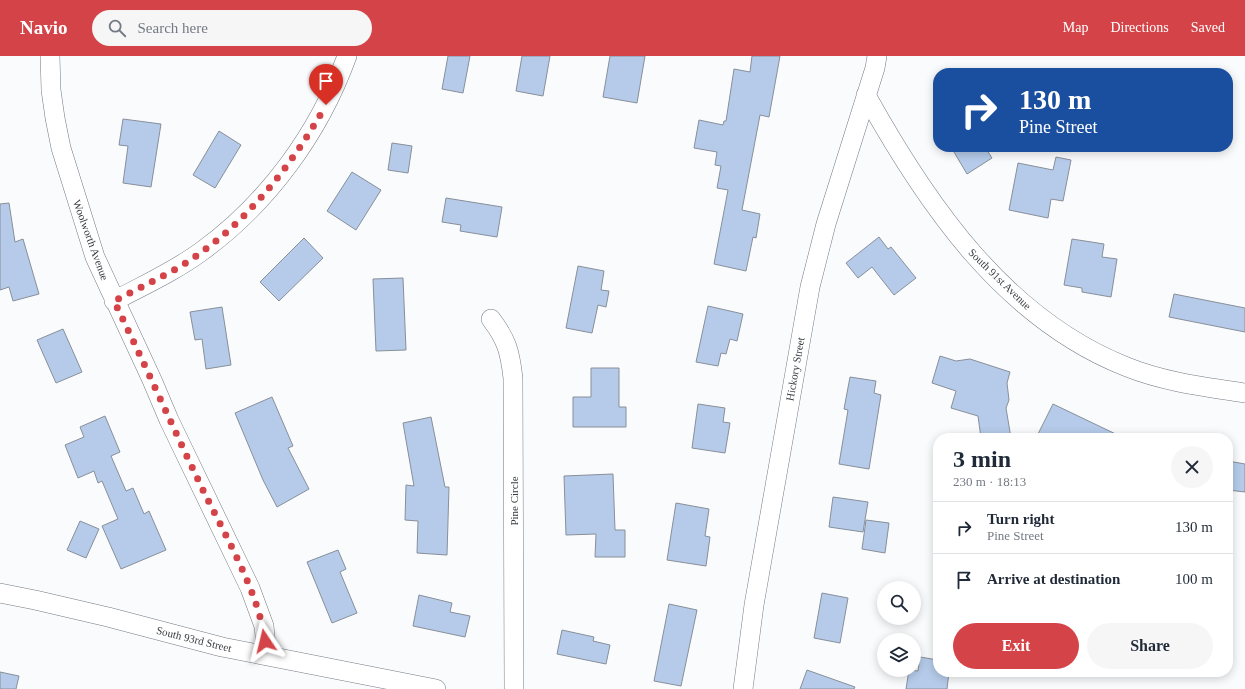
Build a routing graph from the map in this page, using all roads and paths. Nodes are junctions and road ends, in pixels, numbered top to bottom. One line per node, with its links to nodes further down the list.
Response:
1 (50, 56): 5 (street, Woolworth Avenue)
2 (347, 56): 5 (street)
3 (877, 56): 4 (street, Hickory Street)
4 (866, 95): 7 (street, South 91st Avenue); 12 (street, Hickory Street)
5 (114, 301): 9 (street, Woolworth Avenue)
6 (492, 318): 11 (street, Pine Circle)
7 (1245, 393)
8 (0, 593): 9 (street, South 93rd Street)
9 (267, 656): 10 (street, South 93rd Street)
10 (436, 689)
11 (514, 689)
12 (743, 689)

